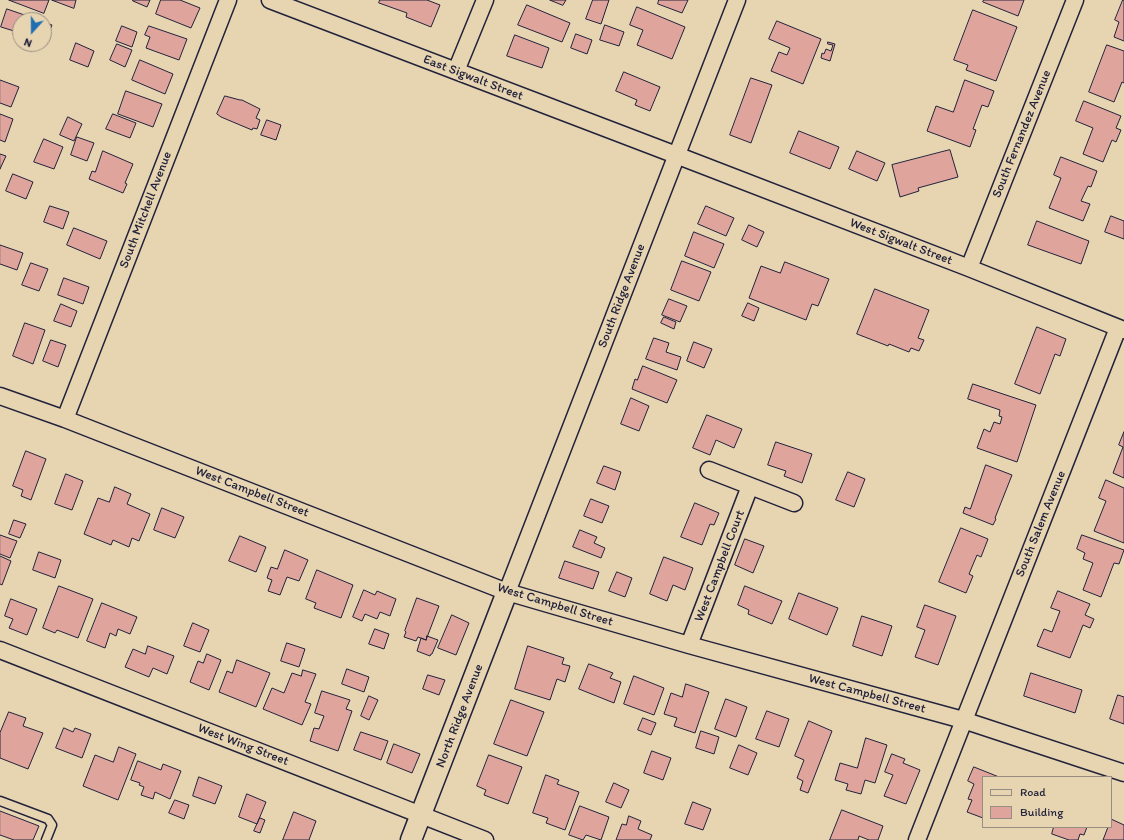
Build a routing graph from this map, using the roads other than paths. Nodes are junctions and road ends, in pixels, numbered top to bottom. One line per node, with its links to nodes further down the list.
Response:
1 (228, 0): 11 (street, South Mitchell Avenue)
2 (270, 0): 6 (street, East Sigwalt Street)
3 (484, 0): 6 (street)
4 (737, 0): 7 (street, South Ridge Avenue)
5 (1075, 0): 8 (street, South Fernandez Avenue)
6 (456, 71): 7 (street, East Sigwalt Street)
7 (676, 155): 8 (street, West Sigwalt Street); 15 (street, South Ridge Avenue)
8 (969, 268): 9 (street, West Sigwalt Street)
9 (1121, 329): 18 (street, South Salem Avenue)
10 (0, 396): 11 (street, West Campbell Street)
11 (64, 419): 15 (street, West Campbell Street)
12 (709, 470): 13 (street)
13 (750, 486): 14 (street); 16 (street, West Campbell Court)
14 (794, 503)
15 (507, 592): 16 (street, West Campbell Street); 21 (street, North Ridge Avenue)
16 (689, 645): 18 (street, West Campbell Street)
17 (0, 650): 21 (street, West Wing Street)
18 (963, 720): 19 (street, West Campbell Street); 25 (street, South Salem Avenue)
19 (1124, 773)
20 (0, 801): 22 (lane)
21 (422, 815): 23 (street, North Ridge Avenue); 24 (street, West Wing Street)
22 (46, 840)
23 (411, 840)
24 (485, 840)
25 (917, 840)

